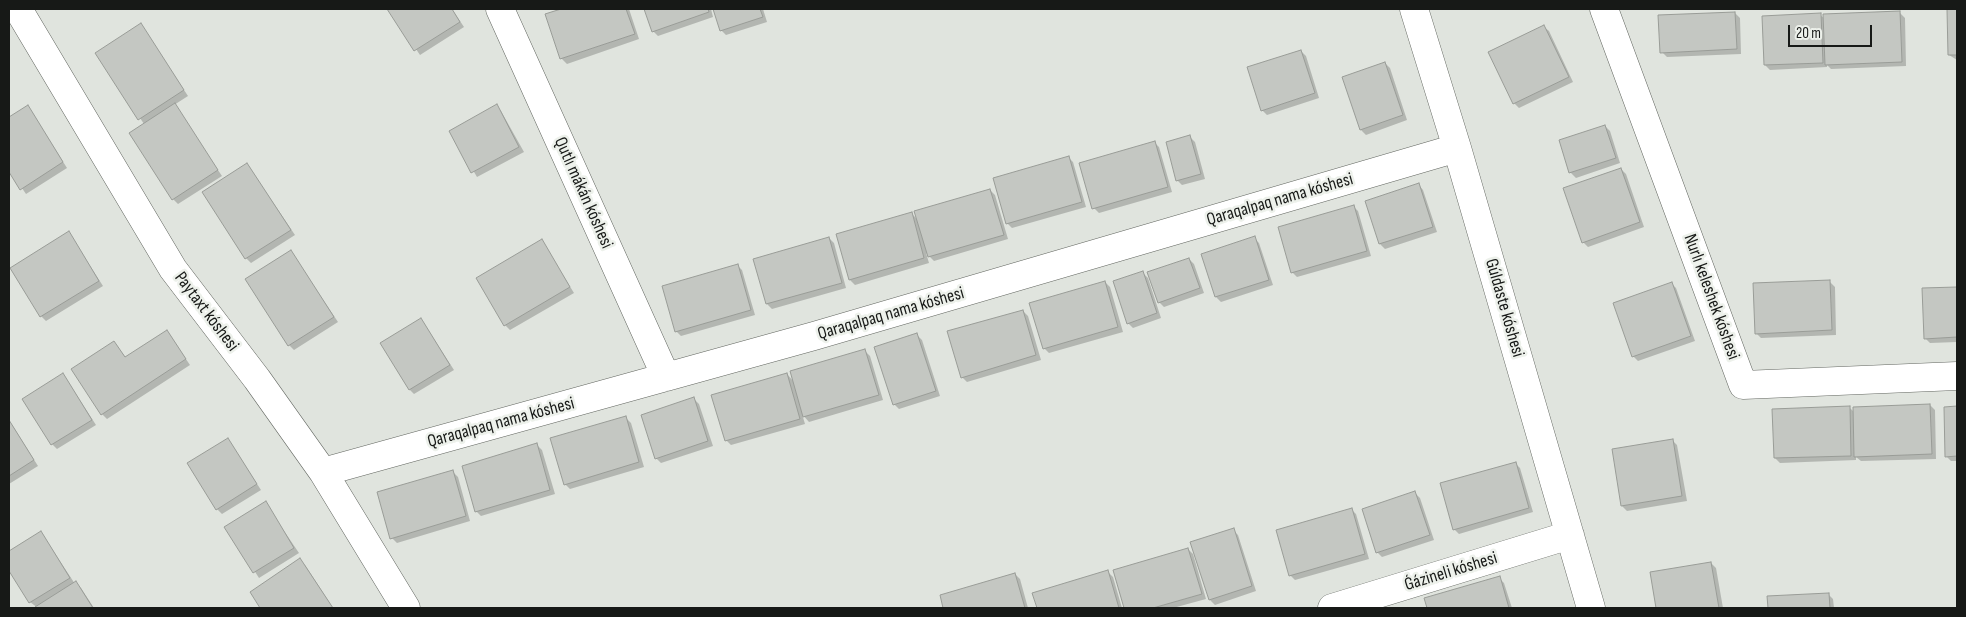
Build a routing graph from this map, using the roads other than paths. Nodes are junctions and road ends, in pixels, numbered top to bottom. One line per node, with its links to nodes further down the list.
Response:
1 (18, 9): 8 (street, Paytaxt kóshesi)
2 (500, 9): 7 (street, Qutlı mákán kóshesi)
3 (1414, 9): 5 (street, Gúldaste kóshesi)
4 (1604, 9): 6 (street, Nurlı keleshek kóshesi)
5 (1457, 148): 7 (street, Qaraqalpaq nama kóshesi); 9 (street, Gúldaste kóshesi)
6 (1957, 376)
7 (666, 377): 8 (street, Qaraqalpaq nama kóshesi)
8 (323, 472): 10 (street, Paytaxt kóshesi)
9 (1570, 535): 11 (street, Ǵázineli kóshesi); 12 (street, Gúldaste kóshesi)
10 (406, 608)
11 (1332, 608)
12 (1591, 608)

